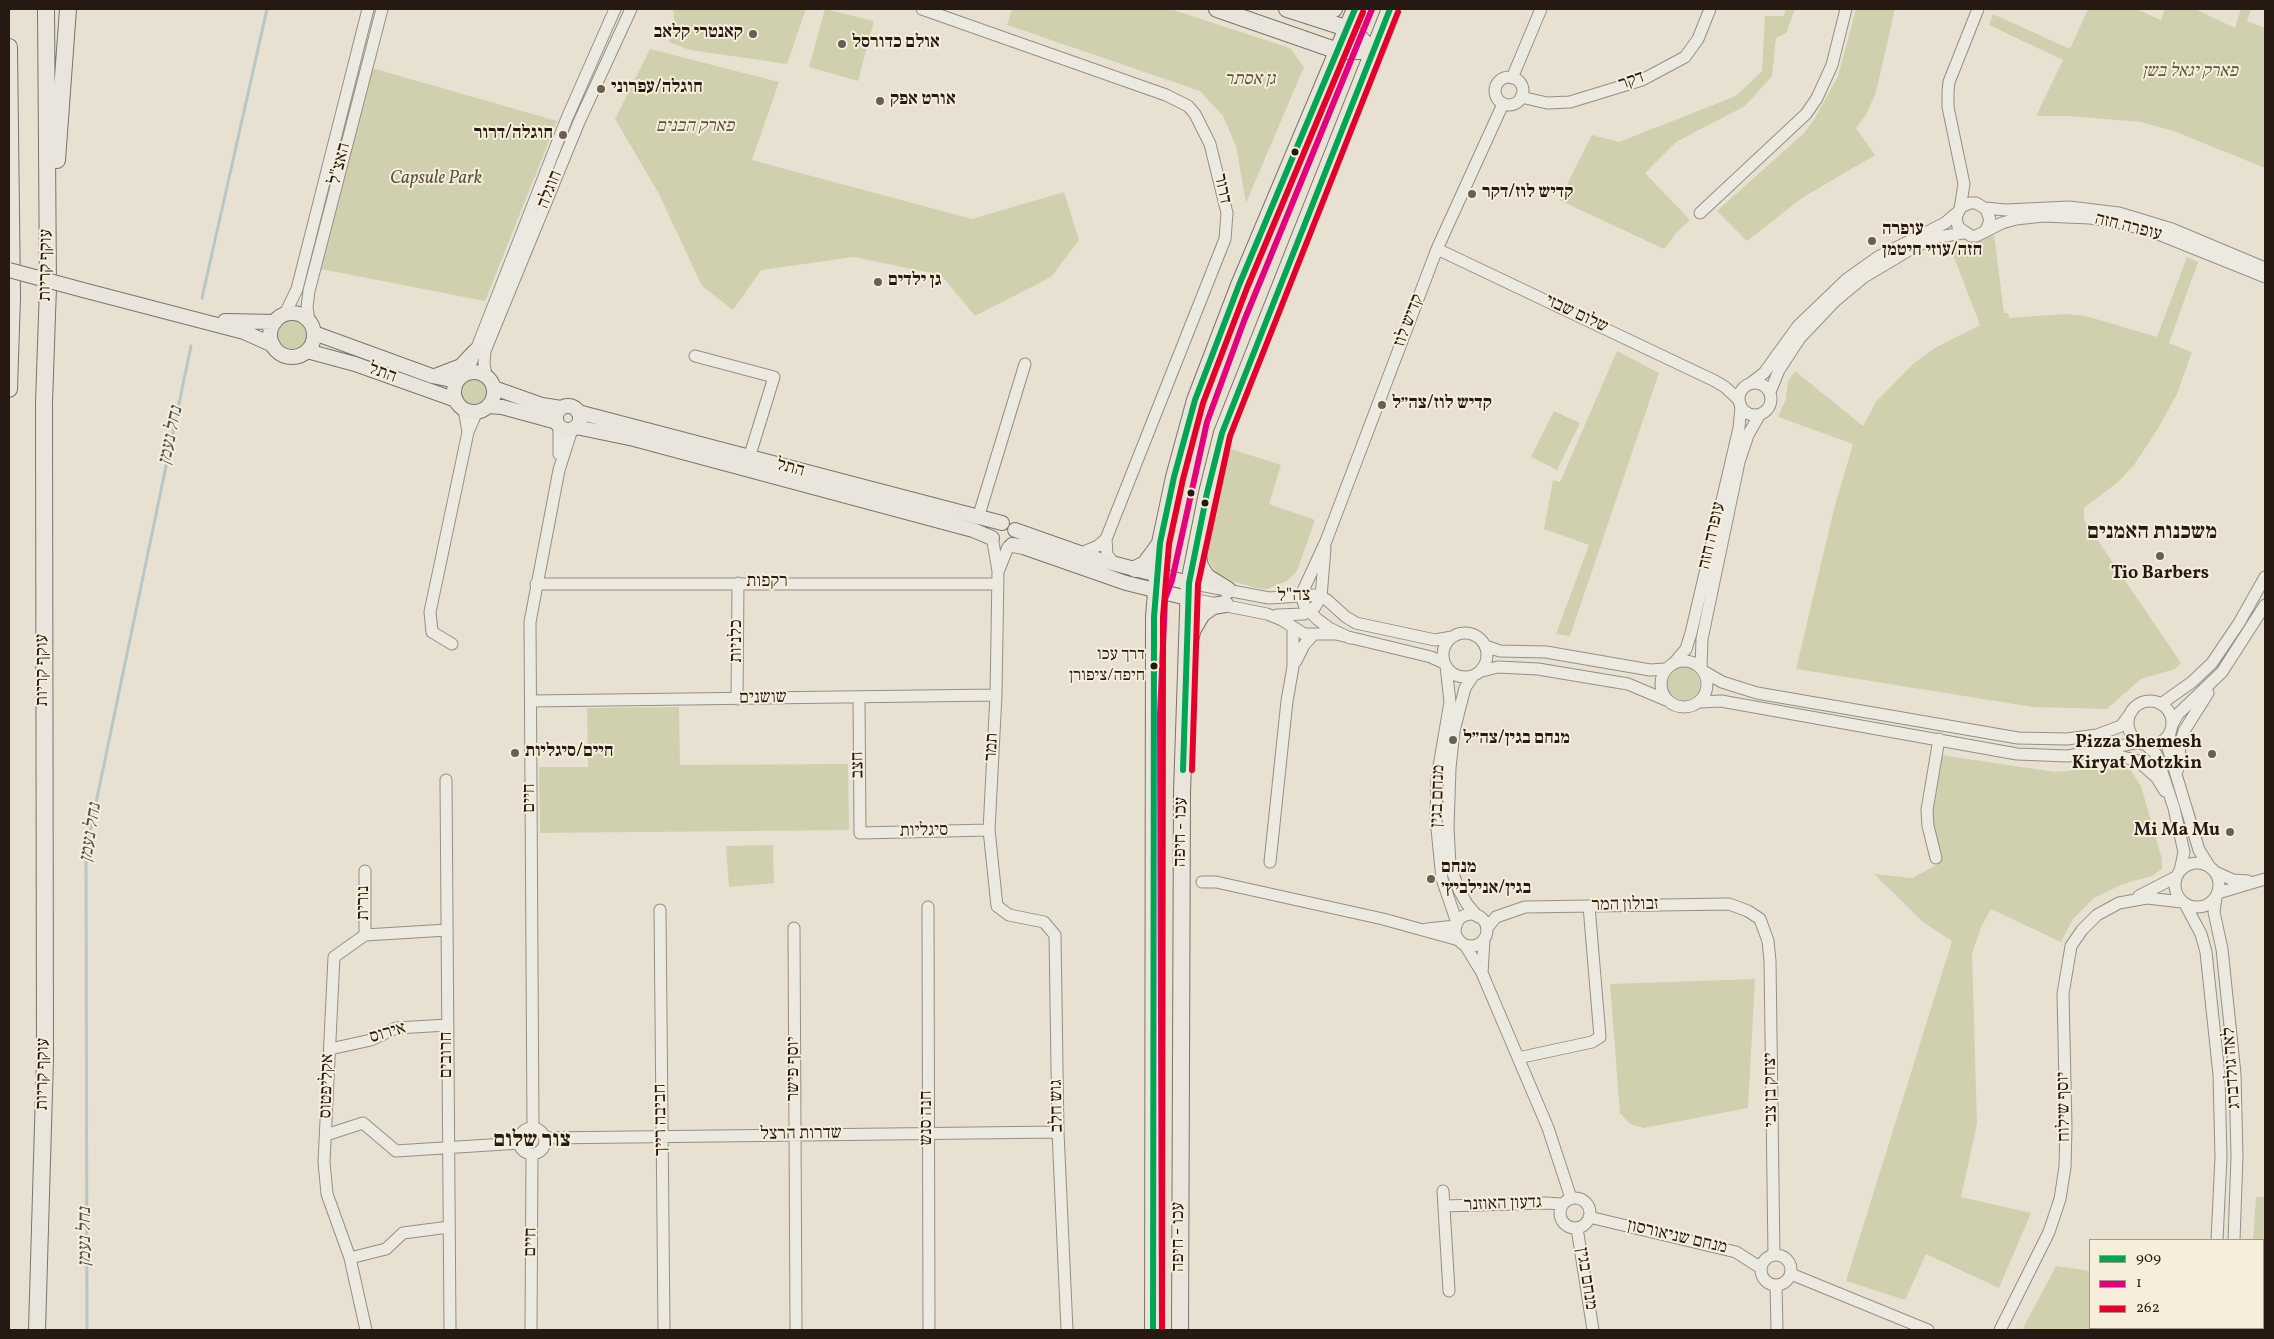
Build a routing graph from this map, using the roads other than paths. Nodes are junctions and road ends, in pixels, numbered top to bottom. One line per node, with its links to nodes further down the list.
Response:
1 (46, 9): 36 (highway, עוקף קריות)
2 (68, 9): 36 (highway)
3 (368, 9): 38 (street, האצ"ל)
4 (382, 9): 40 (street, האצ"ל)
5 (615, 9): 44 (street, חוגלה)
6 (631, 9): 48 (street, חוגלה)
7 (922, 9): 67 (street, דרור)
8 (1217, 9): 18 (highway)
9 (1289, 9): 10 (highway); 17 (highway)
10 (1334, 9)
11 (1355, 9): 17 (highway, עכו - חיפה)
12 (1390, 9): 21 (highway, עכו - חיפה)
13 (1541, 9): 22 (street)
14 (1710, 9): 24 (street, דקר)
15 (1846, 9): 29 (street)
16 (1978, 9): 26 (street)
17 (1346, 28): 20 (highway, עכו - חיפה); 21 (highway)
18 (1305, 39): 20 (highway); 23 (highway)
19 (9, 47): 41 (highway, עוקף קריות)
20 (1338, 51): 21 (highway); 23 (highway, עכו - חיפה)
21 (1372, 51): 71 (highway, עכו - חיפה)
22 (1512, 78): 24 (street); 25 (street)
23 (1320, 92): 69 (highway, עכו - חיפה)
24 (1521, 97): 25 (street)
25 (1503, 104): 32 (street, קדיש לוז)
26 (1962, 170): 27 (street); 28 (street)
27 (1982, 206): 28 (street); 30 (street); 33 (street, עופרה חזה)
28 (1959, 210): 31 (street); 51 (street)
29 (1700, 213)
30 (1986, 230): 31 (street); 35 (street, עופרה חזה)
31 (1963, 233): 54 (street)
32 (1437, 249): 50 (street, שלום שבזי); 68 (street, קדיש לוז)
33 (2265, 268)
34 (9, 270): 37 (main road, bridge)
35 (2265, 277)
36 (48, 287): 169 (highway, עוקף קריות)
37 (182, 316): 38 (main road); 42 (main road)
38 (280, 318): 40 (main road); 42 (main road)
39 (9, 320): 41 (highway)
40 (312, 327): 43 (main road); 47 (main road, התל)
41 (10, 342): 53 (highway, עוקף קריות)
42 (273, 345): 43 (main road)
43 (307, 351): 56 (main road, התל)
44 (475, 351): 47 (main road); 49 (street, חוגלה)
45 (695, 356): 61 (street)
46 (1025, 364): 63 (street)
47 (432, 376): 49 (main road, התל)
48 (486, 376): 49 (main road); 52 (main road)
49 (462, 377): 56 (main road)
50 (1715, 381): 51 (street, שלום שבזי); 55 (street, שלום שבזי)
51 (1749, 384): 54 (street); 55 (street)
52 (494, 388): 56 (main road); 57 (main road)
53 (9, 389)
54 (1770, 392): 59 (street)
55 (1740, 403): 59 (street); 95 (street, עופרה חזה)
56 (471, 406): 60 (main road, התל); 91 (street)
57 (561, 408): 58 (main road); 60 (main road)
58 (578, 412): 60 (main road); 61 (main road, התל)
59 (1760, 414): 97 (street, עופרה חזה)
60 (566, 426): 62 (main road, התל); 79 (street, חיים)
61 (748, 458): 62 (street); 63 (main road, התל)
62 (729, 465): 66 (main road, התל)
63 (978, 518): 64 (main road, התל)
64 (1002, 523): 65 (main road); 66 (main road)
65 (1015, 530): 70 (main road); 72 (main road)
66 (993, 540): 70 (main road); 76 (street, תמר)
67 (1106, 540): 72 (street); 73 (street)
68 (1326, 541): 81 (street, קדיש לוז); 83 (street, קדיש לוז)
69 (1160, 543): 74 (highway); 78 (highway, עכו - חיפה)
70 (1010, 546): 76 (street, תמר); 78 (main road)
71 (1196, 546): 80 (highway, עכו - חיפה); 82 (highway)
72 (1081, 553): 73 (main road)
73 (1115, 564): 74 (main road)
74 (1135, 569): 78 (main road)
75 (2265, 577): 106 (street)
76 (998, 578): 77 (street, רקפות); 100 (street, תמר)
77 (738, 583): 79 (street, רקפות); 102 (street, כלניות)
78 (1155, 583): 80 (main road, צה"ל); 177 (highway, עכו - חיפה)
79 (536, 584): 104 (street, חיים)
80 (1188, 590): 82 (street, צה"ל); 93 (highway, עכו - חיפה)
81 (1302, 595): 82 (street, צה"ל); 83 (street, צה"ל); 86 (street)
82 (1227, 597): 85 (street, צה"ל); 93 (highway)
83 (1321, 597): 86 (street); 89 (street, צה"ל)
84 (2265, 606): 98 (street)
85 (1261, 612): 86 (street); 87 (street, צה"ל)
86 (1309, 612): 90 (street)
87 (1293, 628): 88 (street, צה"ל); 96 (street)
88 (1314, 634): 90 (street, צה"ל); 96 (street)
89 (1452, 637): 92 (street); 94 (street)
90 (1350, 638): 94 (street, צה"ל)
91 (452, 644)
92 (1486, 646): 95 (street); 99 (street)
93 (1185, 662): 178 (highway, עכו - חיפה)
94 (1445, 664): 99 (street); 132 (street, מנחם בגין)
95 (1670, 666): 97 (street); 103 (street)
96 (1293, 667): 118 (street)
97 (1702, 670): 105 (street); 107 (street)
98 (2222, 672): 108 (street); 112 (street)
99 (1477, 674): 103 (street); 131 (street, מנחם בגין)
100 (996, 695): 101 (street, שושנים); 115 (street, תמר)
101 (859, 697): 102 (street, שושנים); 116 (street, חצב)
102 (737, 699): 104 (street, שושנים)
103 (1666, 700): 105 (street)
104 (531, 702): 145 (street, חיים)
105 (1699, 702): 109 (street)
106 (2161, 704): 107 (street); 108 (street)
107 (2132, 711): 110 (street)
108 (2171, 729): 110 (street); 112 (street)
109 (1938, 739): 111 (street); 117 (street)
110 (2142, 743): 111 (street); 114 (street)
111 (2068, 756): 114 (street)
112 (2178, 778): 119 (street)
113 (446, 780): 137 (street, חרובים)
114 (2174, 808): 121 (street)
115 (989, 830): 116 (street, סיגליות); 130 (street, תמר)
116 (860, 833)
117 (1936, 858)
118 (1270, 862)
119 (2212, 869): 121 (street); 122 (street); 124 (street)
120 (364, 871): 138 (street, נורית)
121 (2178, 874): 125 (street, יוסף שילוח); 126 (street)
122 (2262, 881): 124 (street)
123 (1202, 882): 136 (street)
124 (2217, 895): 126 (street); 162 (street, לאה גולדברג)
125 (2128, 901): 126 (street); 182 (street, יוסף שילוח)
126 (2184, 903): 161 (street, לאה גולדברג)
127 (1589, 906): 133 (street, זבולון המר); 135 (street, זבולון המר); 144 (street)
128 (928, 907): 147 (street, חנה סנש)
129 (660, 910): 150 (street, חביבה רייך)
130 (1009, 915): 146 (street, גוש חלב)
131 (1478, 917): 132 (street); 135 (street)
132 (1457, 925): 136 (street); 140 (street)
133 (1763, 925): 163 (street, יצחק בן צבי)
134 (794, 928): 149 (street, יוסף פישר)
135 (1487, 928): 139 (street)
136 (1425, 929): 140 (street)
137 (447, 930): 138 (street); 142 (street, חרובים)
138 (365, 935): 143 (street, אקליפטוס)
139 (1484, 940): 140 (street); 141 (street)
140 (1462, 943): 141 (street)
141 (1482, 973): 144 (street)
142 (448, 1025): 143 (street, אירוס); 153 (street, חרובים)
143 (330, 1049): 148 (street, אקליפטוס)
144 (1518, 1058): 156 (street)
145 (533, 1128): 151 (street); 152 (street)
146 (1058, 1132): 147 (street, שדרות הרצל); 176 (street, גוש חלב)
147 (928, 1133): 149 (street, שדרות הרצל); 175 (street, חנה סנש)
148 (326, 1135): 153 (street); 164 (street, אקליפטוס)
149 (795, 1135): 150 (street, שדרות הרצל); 174 (street, יוסף פישר)
150 (662, 1136): 151 (street, שדרות הרצל); 173 (street, חביבה רייך)
151 (545, 1138): 154 (street)
152 (520, 1143): 153 (street); 154 (street)
153 (448, 1148): 159 (street, חרובים)
154 (532, 1154): 172 (street, חיים)
155 (1443, 1190): 157 (street, גדעון האוזנר)
156 (1566, 1201): 157 (street, גדעון האוזנר); 158 (street); 160 (street)
157 (1444, 1206): 168 (street, גדעון האוזנר)
158 (1590, 1217): 160 (street); 165 (street, מנחם שניאורסון)
159 (449, 1227): 164 (street); 171 (street, חרובים)
160 (1577, 1228): 179 (street, מנחם בגין)
161 (2217, 1239)
162 (2234, 1239)
163 (1774, 1255): 165 (street); 166 (street)
164 (350, 1258): 170 (street, אקליפטוס)
165 (1761, 1268): 167 (street)
166 (1790, 1274): 167 (street); 181 (street)
167 (1776, 1285): 180 (street)
168 (1449, 1291)
169 (37, 1330)
170 (366, 1330)
171 (450, 1330)
172 (531, 1330)
173 (664, 1330)
174 (796, 1330)
175 (929, 1330)
176 (1067, 1330)
177 (1153, 1330)
178 (1180, 1330)
179 (1593, 1330)
180 (1777, 1330)
181 (1928, 1330)
182 (2000, 1330)

